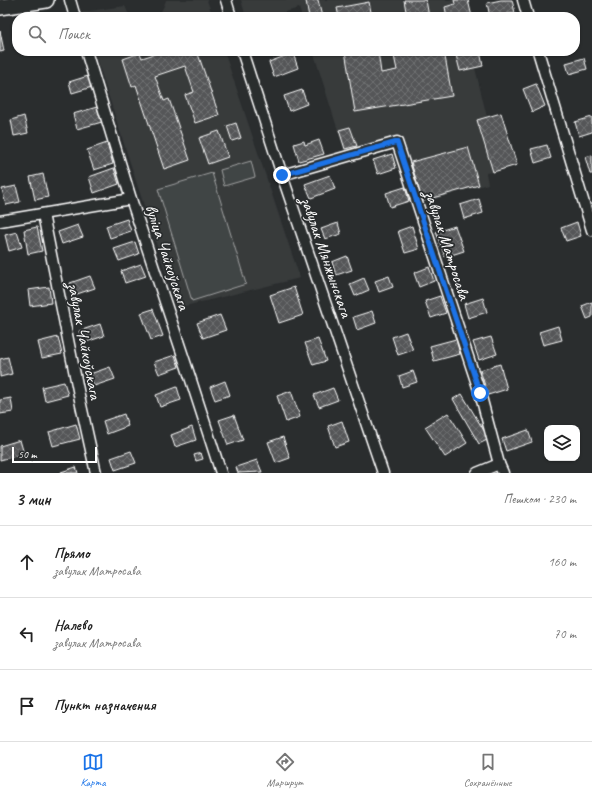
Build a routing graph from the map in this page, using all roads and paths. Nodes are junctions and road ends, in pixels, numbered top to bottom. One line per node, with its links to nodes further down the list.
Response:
1 (46, 0): 5 (main road)
2 (70, 0): 6 (street)
3 (226, 0): 7 (street)
4 (523, 0): 8 (street)
5 (0, 7)
6 (74, 12)
7 (230, 12)
8 (527, 12)
9 (88, 56): 13 (street, вуліца Чайкоўскага)
10 (244, 56): 12 (street, завулак Мянжынскага)
11 (540, 56): 16 (street)
12 (282, 175): 17 (street, завулак Матросава); 20 (street, завулак Мянжынскага)
13 (131, 199): 14 (street); 19 (street, вуліца Чайкоўскага)
14 (43, 214): 15 (street); 18 (street, завулак Чайкоўскага)
15 (0, 221)
16 (592, 230)
17 (500, 468): 21 (street)
18 (96, 473)
19 (221, 473)
20 (383, 473)
21 (477, 473)

